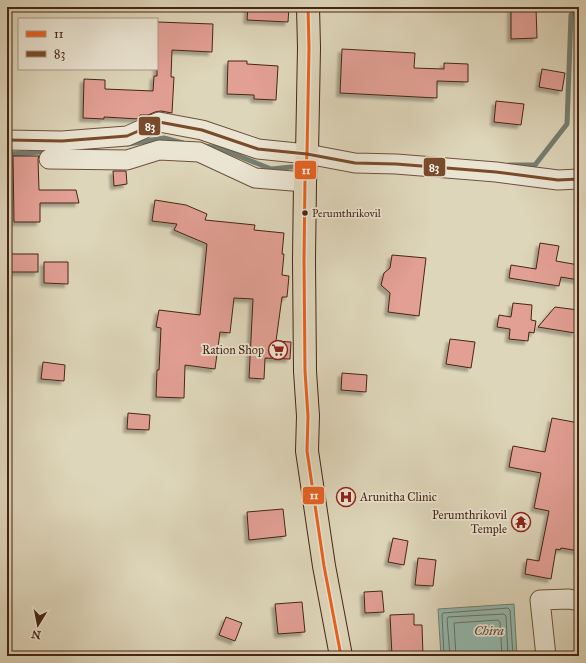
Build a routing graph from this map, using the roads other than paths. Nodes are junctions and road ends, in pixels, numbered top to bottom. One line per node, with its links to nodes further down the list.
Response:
1 (308, 7): 3 (main road)
2 (7, 140): 3 (street)
3 (306, 154): 5 (street); 6 (main road)
4 (49, 159): 6 (street)
5 (579, 179)
6 (305, 182): 8 (main road)
7 (579, 601): 9 (street)
8 (341, 656)
9 (546, 656)

